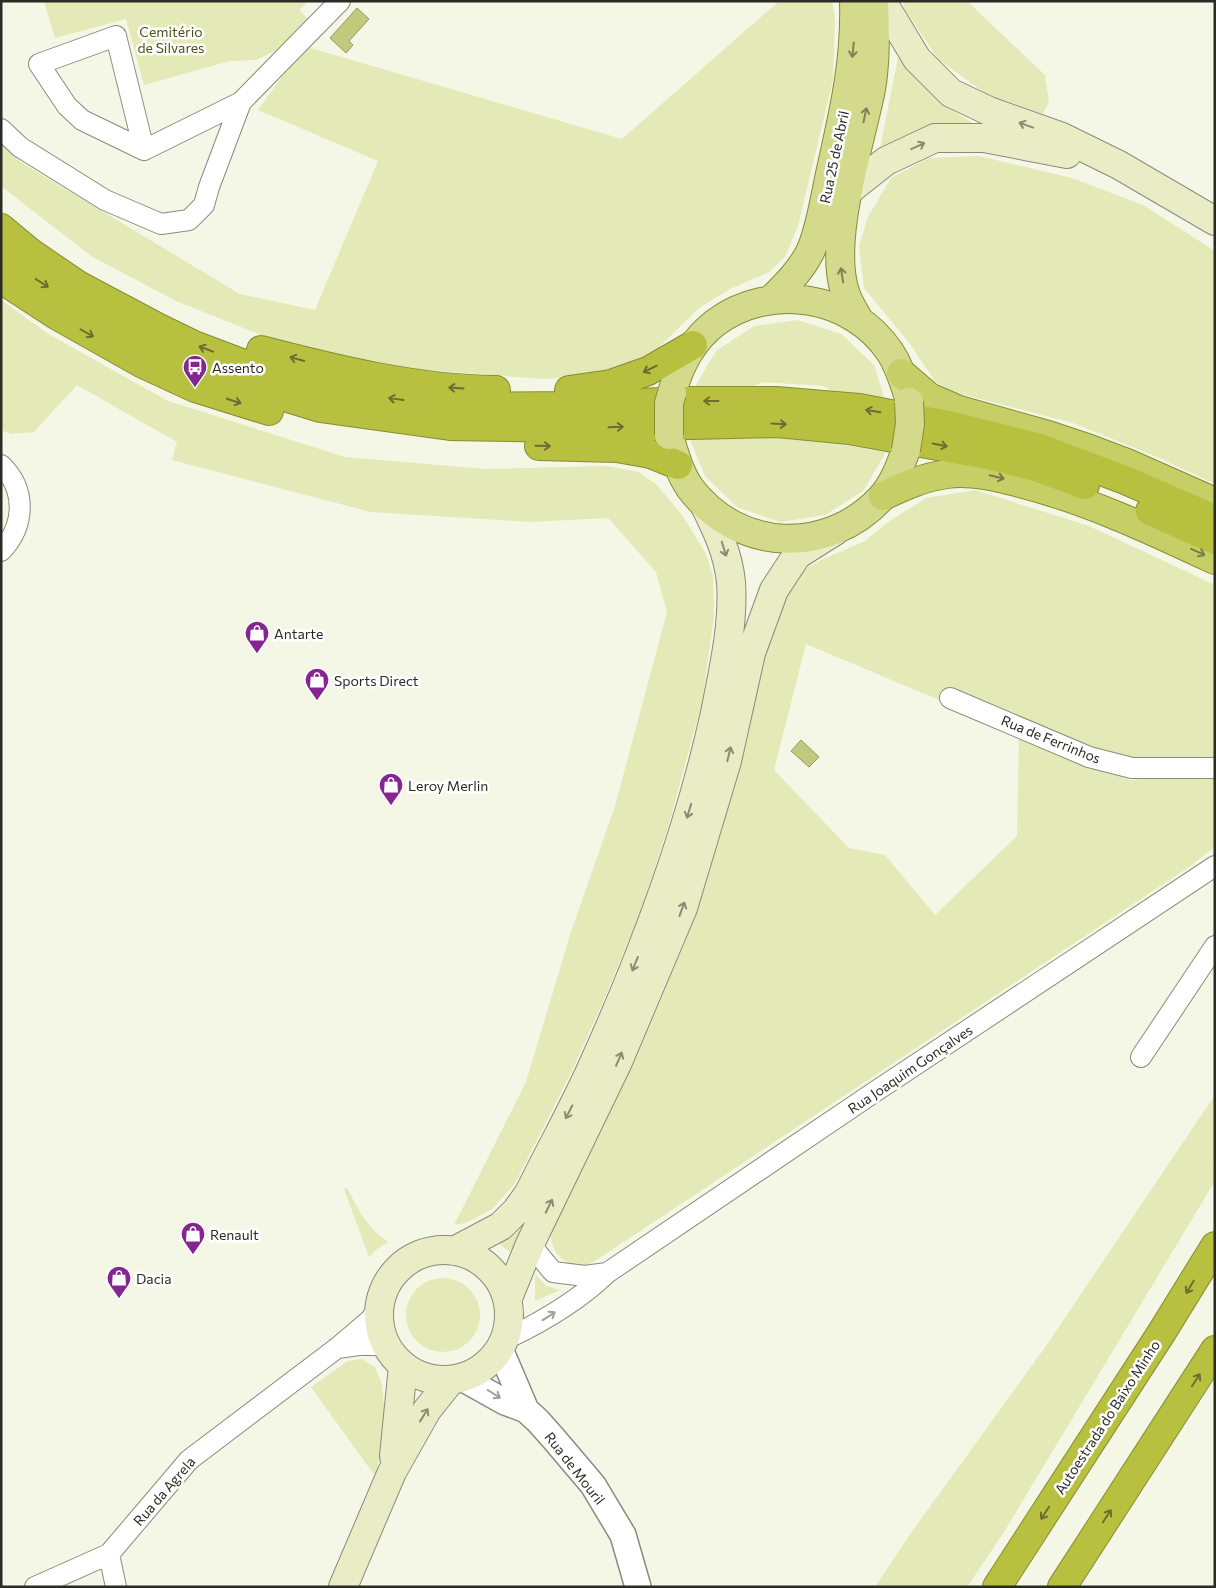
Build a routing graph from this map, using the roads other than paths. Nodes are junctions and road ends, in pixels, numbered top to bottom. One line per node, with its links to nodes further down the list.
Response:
1 (340, 1): 5 (street)
2 (854, 1): 15 (main road, Rua 25 de Abril, one-way to 15)
3 (874, 1): 9 (main road, Rua 25 de Abril, one-way to 3)
4 (882, 1): 8 (main road, Rua 25 de Abril, one-way to 4)
5 (241, 102): 6 (street); 7 (street)
6 (1, 129)
7 (144, 150): 7 (street)
8 (1119, 165): 9 (main road, Rua 25 de Abril, one-way to 8); 11 (main road, Rua 25 de Abril)
9 (848, 191): 16 (main road, Rua 25 de Abril, one-way to 9)
10 (1, 208): 17 (highway, one-way to 10)
11 (1215, 221)
12 (1, 228): 24 (highway, one-way to 12)
13 (1, 256): 26 (highway, one-way to 26)
14 (1, 279): 19 (highway, one-way to 19)
15 (772, 300): 16 (main road); 17 (main road)
16 (859, 320): 18 (main road)
17 (693, 346): 19 (main road, bridge)
18 (901, 373): 21 (main road, bridge); 22 (highway)
19 (675, 454): 23 (main road)
20 (1, 465): 27 (street)
21 (882, 496): 25 (main road); 28 (highway, one-way to 28)
22 (1215, 502)
23 (704, 504): 25 (main road); 36 (main road, one-way to 36)
24 (1215, 519)
25 (836, 530): 34 (main road, one-way to 25)
26 (1215, 540)
27 (1, 551)
28 (1215, 560)
29 (950, 698): 30 (street, Rua de Ferrinhos)
30 (1215, 768)
31 (1215, 866): 37 (street, Rua Joaquim Gonçalves)
32 (1215, 946): 33 (street)
33 (1141, 1057)
34 (530, 1244): 37 (street); 38 (main road)
35 (1215, 1246): 53 (highway, Autoestrada do Baixo Minho, one-way to 53)
36 (454, 1251): 38 (main road); 39 (main road)
37 (607, 1273): 40 (street, Rua Joaquim Gonçalves, one-way to 37)
38 (508, 1298): 40 (main road)
39 (378, 1308): 41 (main road); 42 (street, Rua da Agrela)
40 (503, 1344): 45 (main road); 46 (street, Rua de Mouril)
41 (386, 1345): 42 (street); 44 (main road)
42 (337, 1348): 48 (street, Rua da Agrela)
43 (1215, 1350): 54 (highway, one-way to 43)
44 (403, 1366): 45 (main road); 47 (main road)
45 (456, 1379): 46 (street, Rua de Mouril, one-way to 46); 47 (main road, one-way to 45)
46 (526, 1410): 52 (street, Rua de Mouril)
47 (392, 1472): 51 (main road)
48 (109, 1554): 49 (street, Rua da Agrela); 50 (street)
49 (35, 1587)
50 (116, 1587)
51 (343, 1587)
52 (638, 1587)
53 (997, 1587)
54 (1062, 1587)

